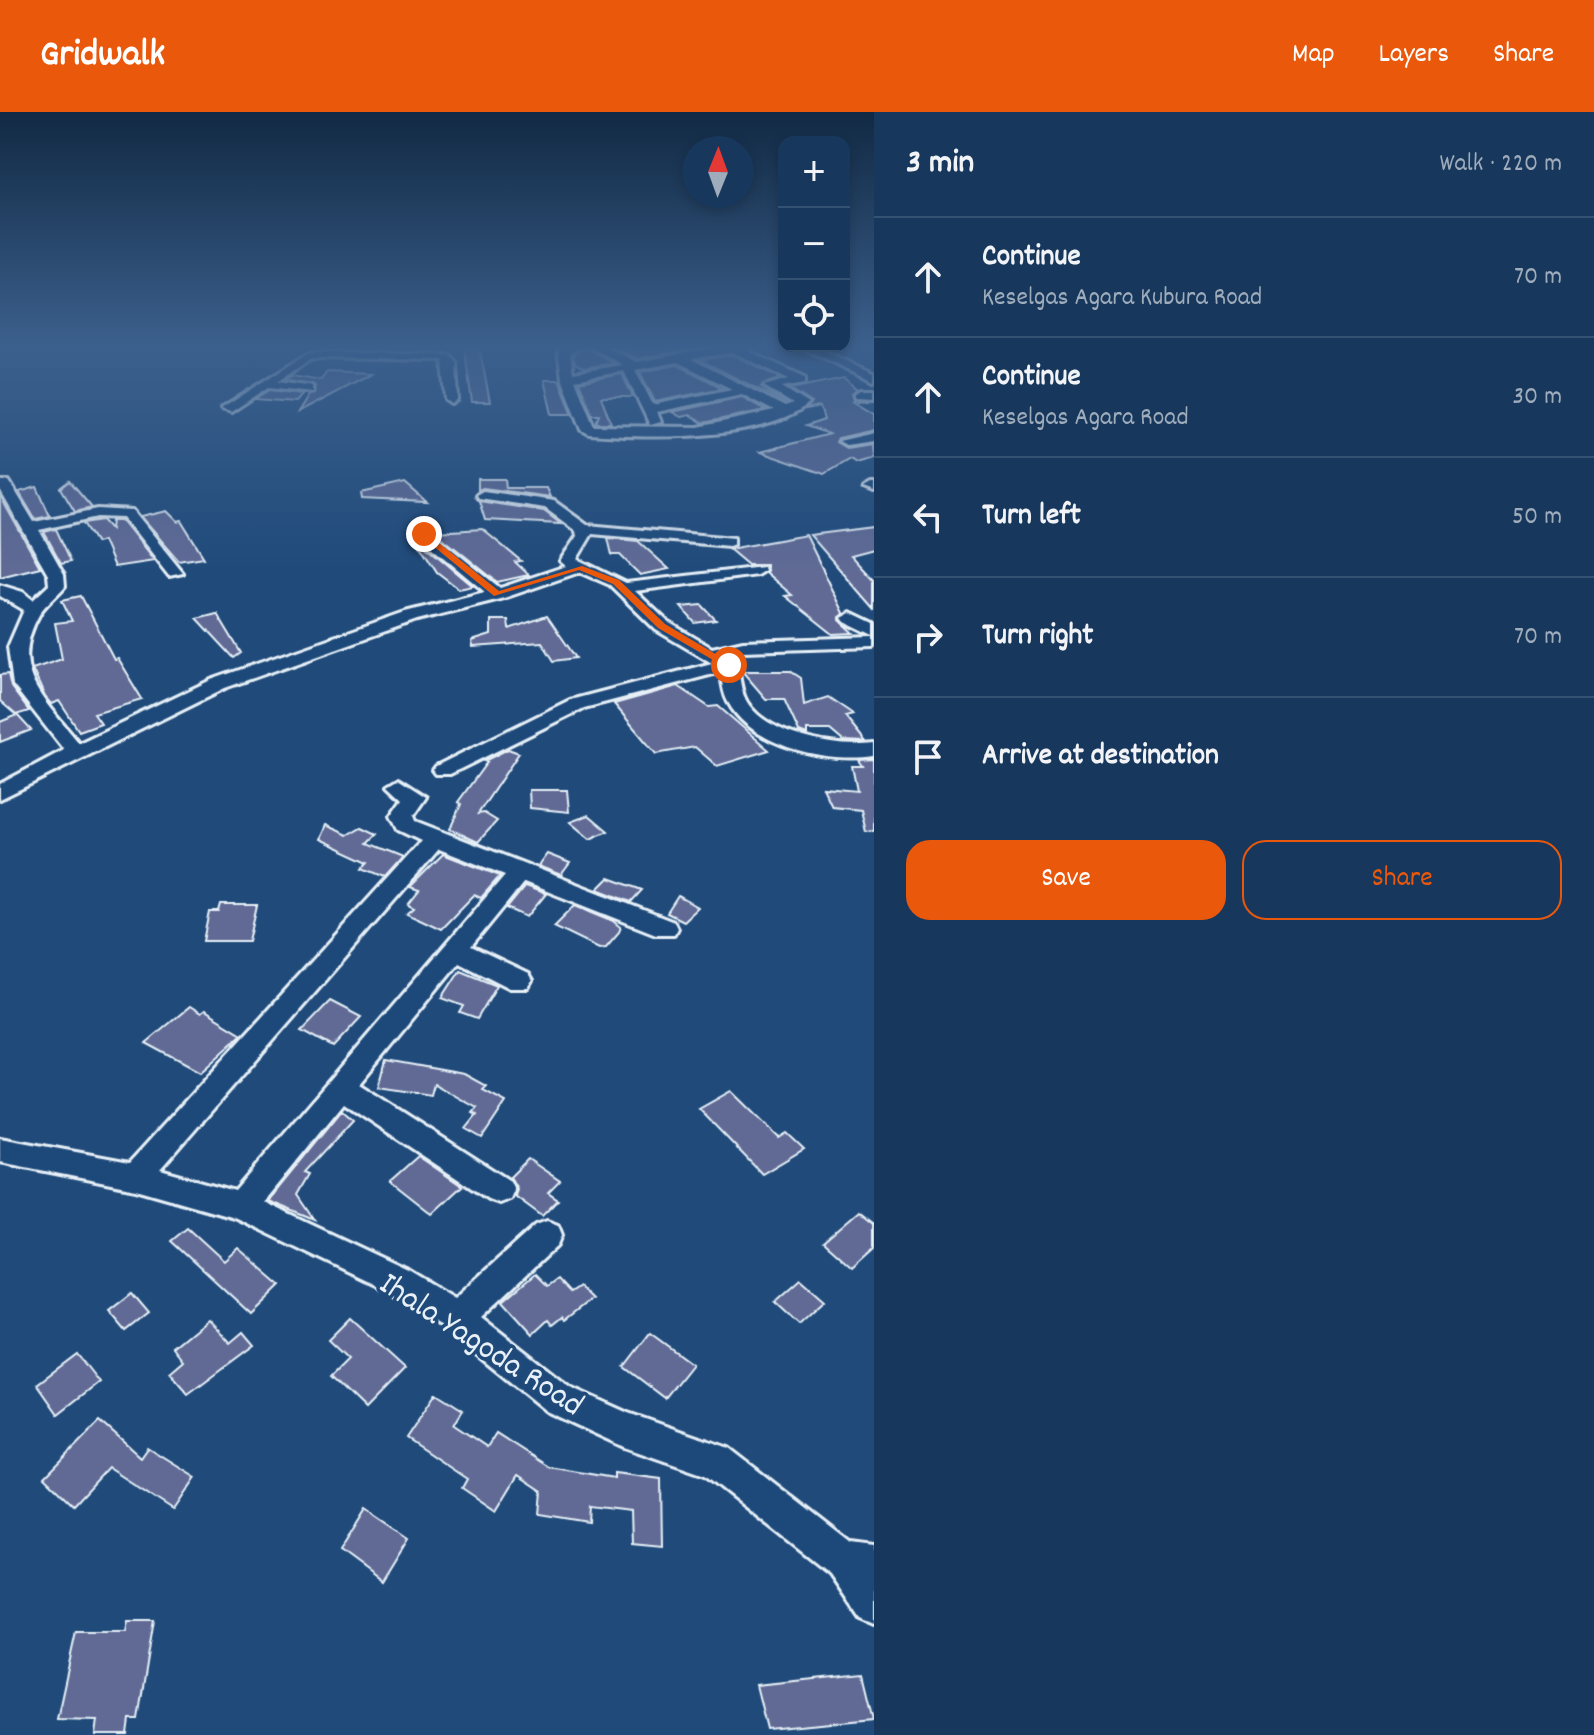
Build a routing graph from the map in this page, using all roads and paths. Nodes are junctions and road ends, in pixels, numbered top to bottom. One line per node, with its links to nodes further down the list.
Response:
1 (586, 422): 4 (street)
2 (655, 422): 4 (street)
3 (754, 422): 4 (street)
4 (662, 436)
5 (874, 437): 6 (street)
6 (846, 441)
7 (4, 484): 9 (street)
8 (483, 495): 10 (street)
9 (29, 528): 15 (street); 19 (street)
10 (583, 529): 12 (street); 13 (street)
11 (424, 534): 18 (street)
12 (729, 541)
13 (579, 567): 16 (street); 18 (street)
14 (757, 570): 16 (street)
15 (175, 574)
16 (624, 588): 23 (street)
17 (0, 590): 19 (street)
18 (498, 594): 26 (street)
19 (33, 609): 26 (street)
20 (851, 618): 21 (street)
21 (874, 631)
22 (874, 642): 23 (street)
23 (708, 654): 24 (street)
24 (729, 665): 25 (street); 27 (street)
25 (874, 750)
26 (76, 752): 29 (street)
27 (443, 770)
28 (398, 785): 30 (street)
29 (0, 793)
30 (435, 839): 31 (street); 37 (street)
31 (520, 872): 32 (street); 33 (street)
32 (665, 928)
33 (457, 951): 34 (street); 35 (street)
34 (519, 981)
35 (343, 1088): 38 (street); 39 (street)
36 (0, 1150): 37 (street, Ihala Yagoda Road)
37 (136, 1176): 39 (street, Ihala Yagoda Road)
38 (499, 1190)
39 (241, 1206): 41 (street, Ihala Yagoda Road)
40 (547, 1235): 41 (street)
41 (457, 1318): 42 (street, Ihala Yagoda Road)
42 (858, 1563): 43 (street, Ihala Yagoda Road)
43 (874, 1604)

